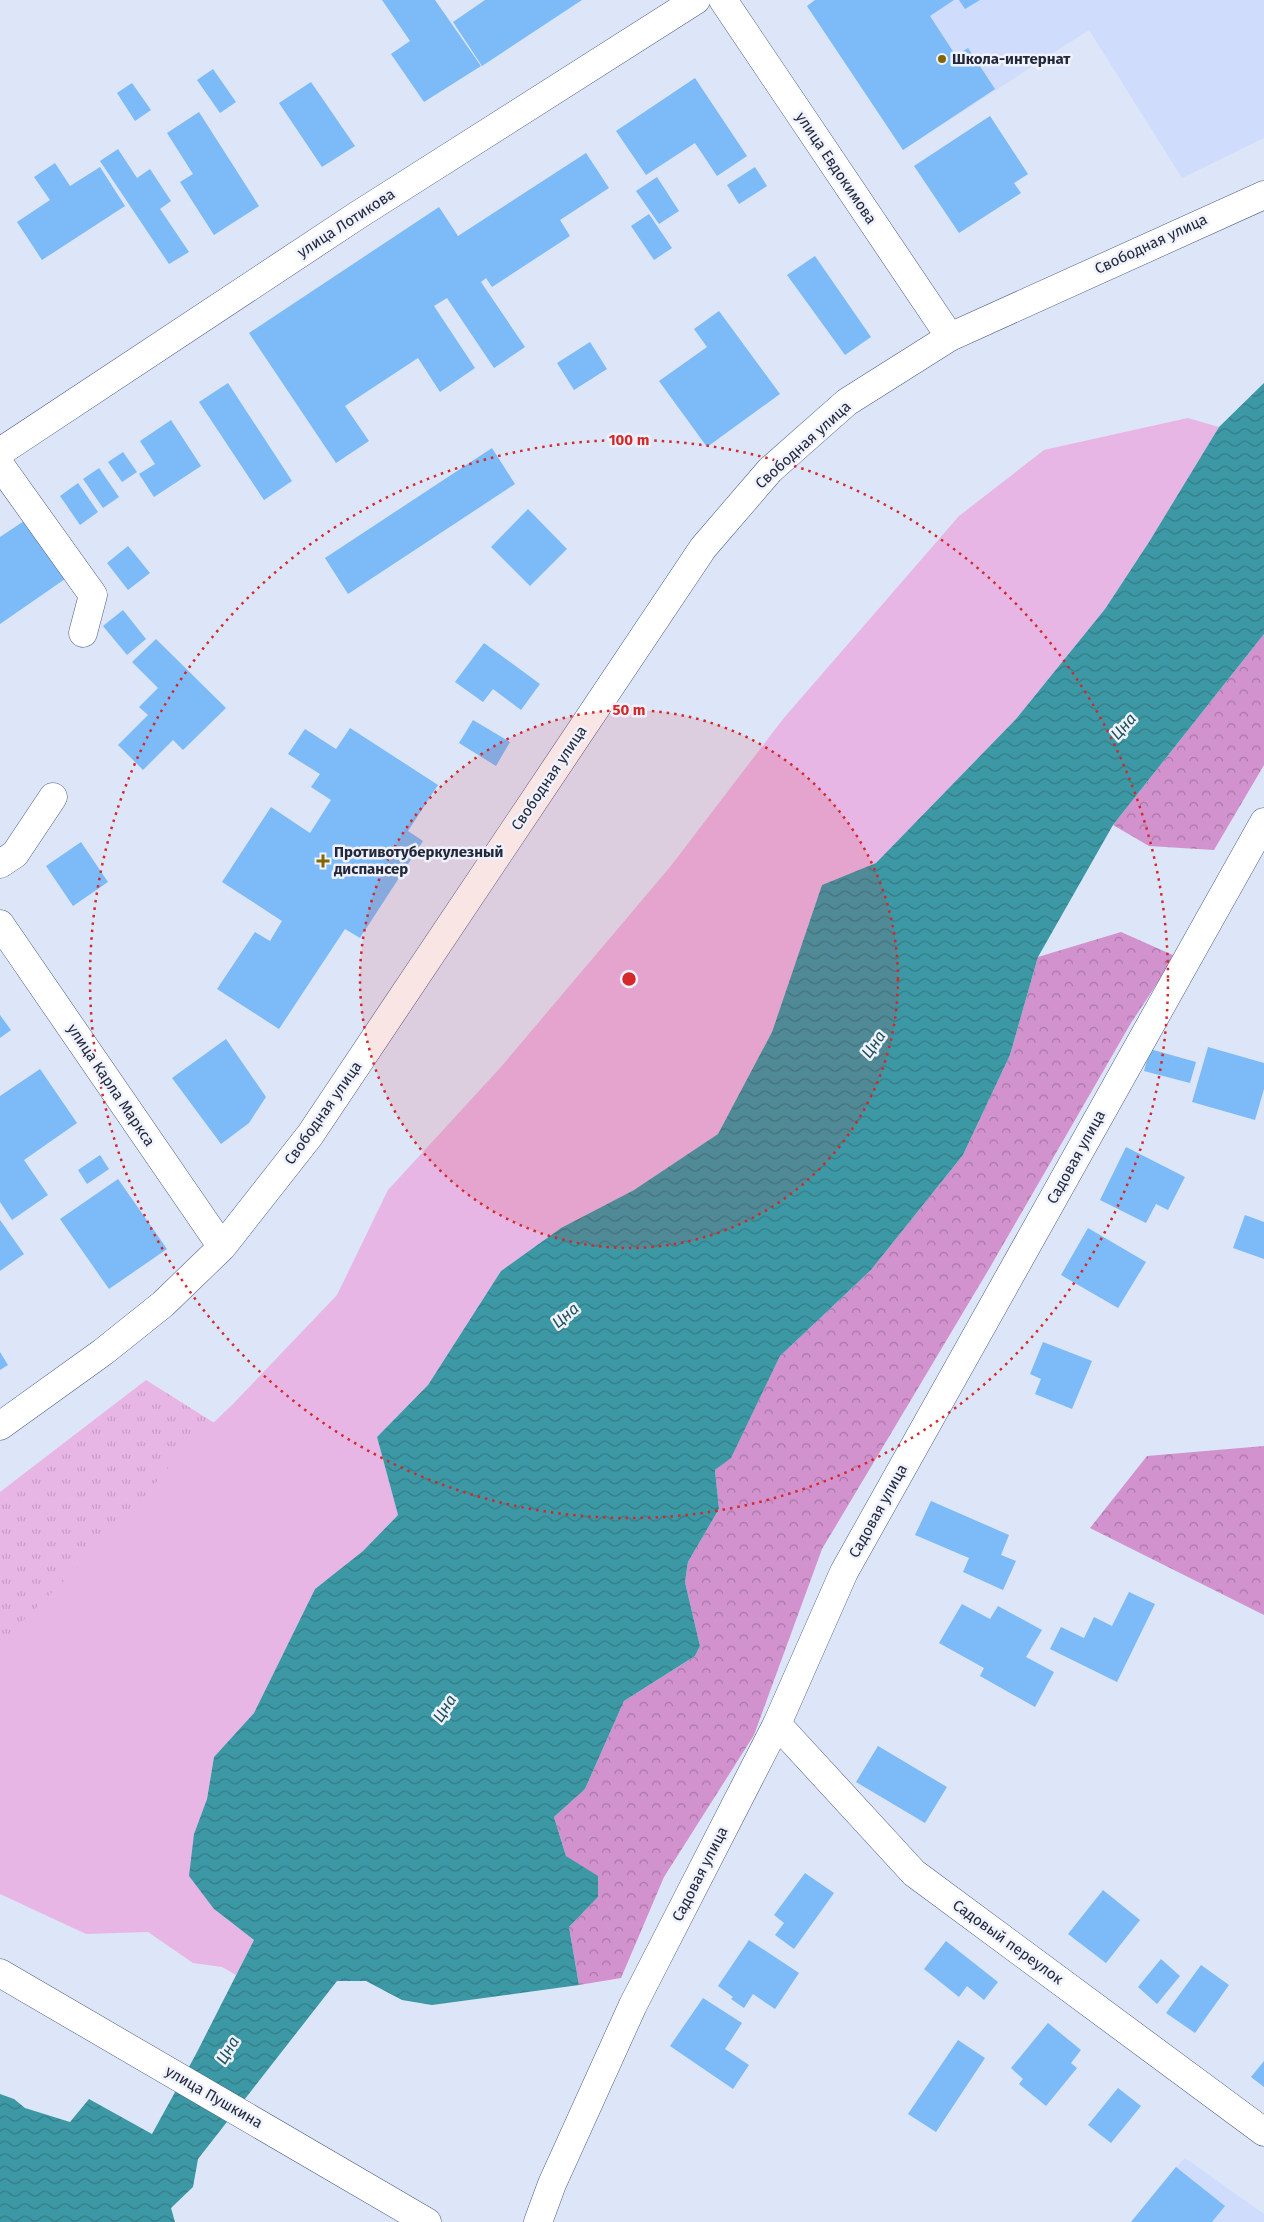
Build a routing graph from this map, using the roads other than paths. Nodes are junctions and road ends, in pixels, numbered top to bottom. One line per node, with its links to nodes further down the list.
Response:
1 (696, 0): 5 (street, улица Лотикова)
2 (723, 0): 4 (street, улица Евдокимова)
3 (1264, 195): 4 (street, Свободная улица)
4 (950, 337): 12 (street, Свободная улица)
5 (0, 452)
6 (0, 464): 7 (street)
7 (83, 633)
8 (53, 797): 10 (street)
9 (1264, 822): 14 (street, Садовая улица)
10 (0, 864)
11 (0, 924): 12 (street, улица Карла Маркса)
12 (222, 1247): 13 (street, Свободная улица)
13 (0, 1426)
14 (777, 1724): 16 (street, Садовый переулок); 18 (street, Садовая улица)
15 (0, 1973): 17 (street, улица Пушкина)
16 (1264, 2132)
17 (427, 2222)
18 (538, 2222)

